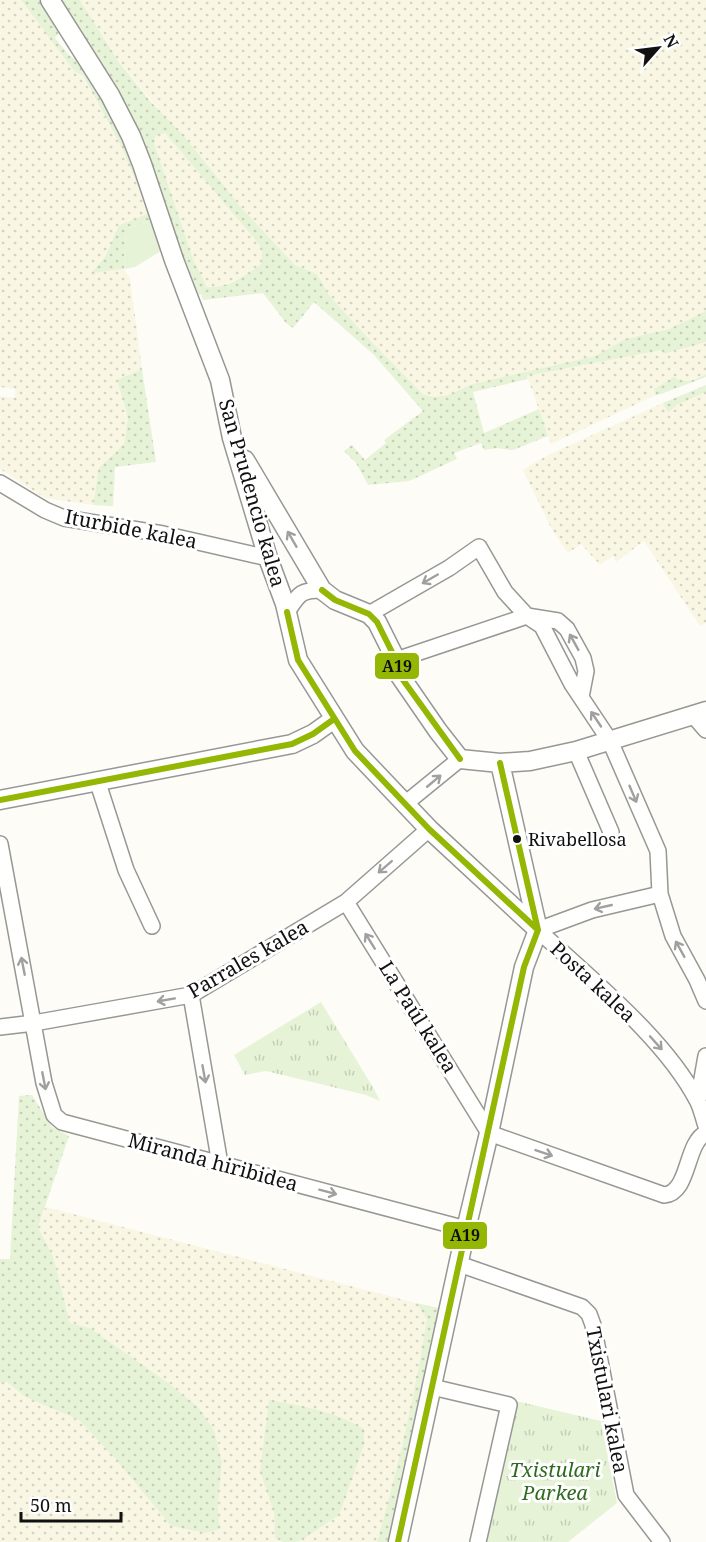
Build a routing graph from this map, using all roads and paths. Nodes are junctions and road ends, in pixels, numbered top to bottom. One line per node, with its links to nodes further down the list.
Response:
1 (50, 0): 2 (street, San Prudencio kalea)
2 (232, 438): 4 (street, San Prudencio kalea); 5 (street, one-way to 2)
3 (0, 483): 4 (street, Iturbide kalea)
4 (268, 558): 6 (street, San Prudencio kalea)
5 (322, 590): 6 (street); 7 (street)
6 (287, 612): 12 (street, San Prudencio kalea)
7 (369, 614): 8 (street, one-way to 7); 9 (street)
8 (527, 616): 9 (street); 10 (street); 10 (street, one-way to 8)
9 (396, 660): 16 (street)
10 (581, 697): 14 (street, one-way to 10)
11 (700, 713): 13 (street); 14 (street)
12 (334, 719): 18 (street); 20 (street, San Prudencio kalea)
13 (706, 730)
14 (610, 741): 15 (street); 24 (street, one-way to 24)
15 (576, 751): 17 (street); 22 (street)
16 (460, 759): 17 (street); 20 (street, one-way to 16)
17 (500, 763): 27 (street)
18 (97, 780): 19 (street); 26 (street)
19 (0, 800)
20 (406, 803): 21 (street, Posta kalea)
21 (429, 829): 25 (street, Parrales kalea, one-way to 25); 27 (street, Posta kalea)
22 (611, 832)
23 (0, 844): 31 (street, Miranda hiribidea, one-way to 23)
24 (660, 894): 27 (street, one-way to 27); 28 (street, one-way to 24)
25 (346, 902): 29 (street, Parrales kalea); 38 (street, La Paúl kalea, one-way to 25)
26 (152, 926)
27 (537, 930): 35 (street, Posta kalea, one-way to 35); 38 (street)
28 (702, 976): 30 (street)
29 (191, 995): 31 (street, Parrales kalea, one-way to 31); 40 (street, one-way to 40)
30 (706, 1001)
31 (34, 1023): 32 (street, Parrales kalea); 40 (street, Miranda hiribidea, one-way to 40)
32 (0, 1027)
33 (706, 1056): 34 (street)
34 (703, 1074): 35 (street); 36 (street)
35 (684, 1080): 36 (street, Posta kalea)
36 (698, 1101): 37 (street, Posta kalea)
37 (706, 1126)
38 (489, 1133): 39 (street, one-way to 39); 41 (street)
39 (706, 1133)
40 (220, 1164): 41 (street, Miranda hiribidea, one-way to 41)
41 (466, 1229): 42 (street)
42 (459, 1264): 43 (street); 46 (street, Txistulari kalea)
43 (432, 1387): 44 (street); 45 (street)
44 (398, 1542)
45 (478, 1542)
46 (662, 1542)

